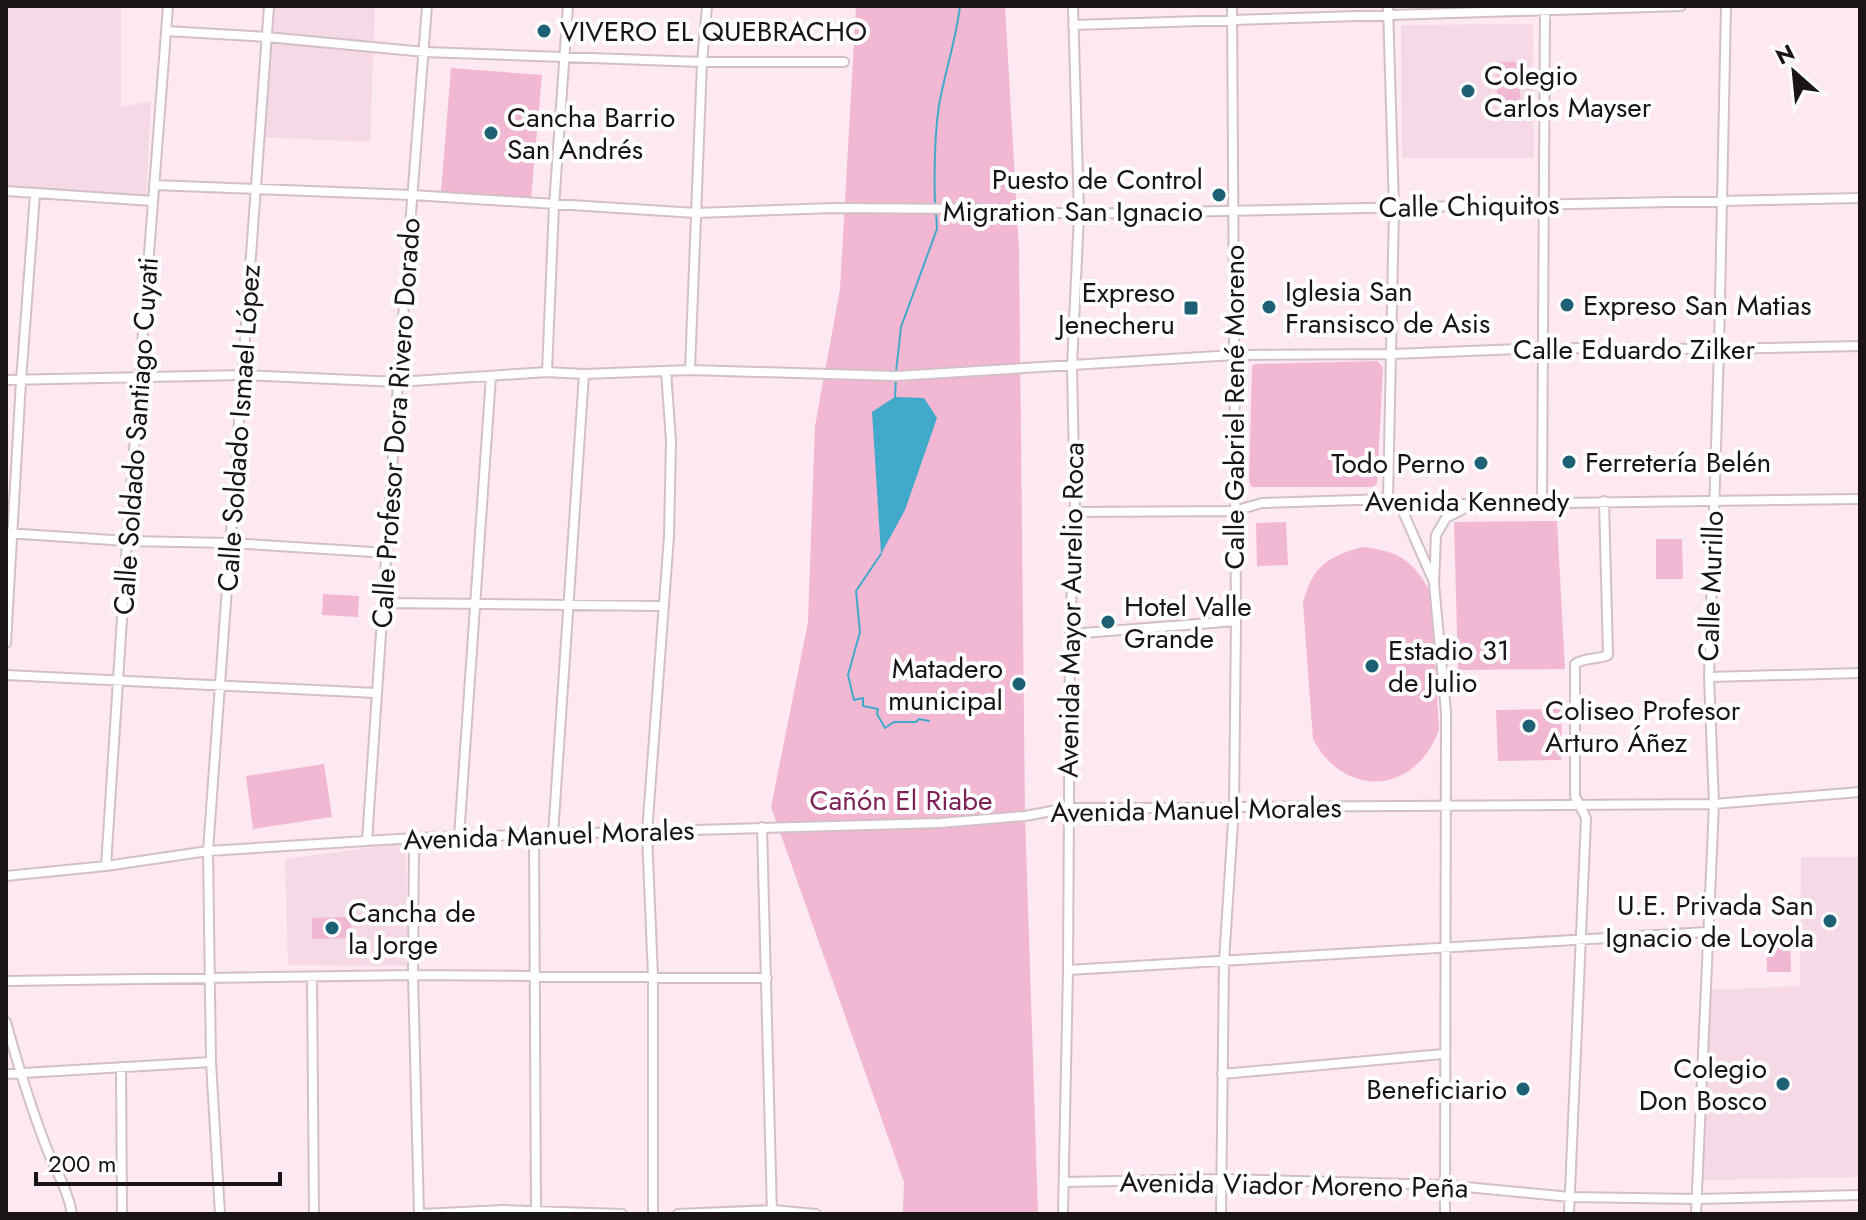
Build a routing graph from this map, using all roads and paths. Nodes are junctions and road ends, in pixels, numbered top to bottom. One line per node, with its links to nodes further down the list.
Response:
1 (168, 6): 14 (street, Calle Soldado Santiago Cuyati)
2 (269, 6): 15 (street, Calle Soldado Ismael López)
3 (427, 6): 16 (street, Calle Profesor Dora Rivero Dorado)
4 (568, 6): 17 (street)
5 (707, 6): 18 (street)
6 (1073, 6): 13 (street, Avenida Mayor Aurelio Roca)
7 (1232, 6): 12 (street, Calle Gabriel René Moreno)
8 (1681, 6): 10 (street)
9 (1726, 6): 27 (street, Calle Murillo)
10 (1545, 8): 11 (street); 28 (street)
11 (1388, 10): 12 (street); 30 (street)
12 (1232, 20): 13 (street); 31 (street, Calle Gabriel René Moreno)
13 (1073, 25): 33 (street, Avenida Mayor Aurelio Roca)
14 (166, 31): 15 (street); 20 (street, Calle Soldado Santiago Cuyati)
15 (267, 37): 16 (street); 21 (street, Calle Soldado Ismael López)
16 (425, 52): 17 (street); 24 (street, Calle Profesor Dora Rivero Dorado)
17 (566, 57): 18 (street); 29 (street)
18 (702, 62): 19 (street); 32 (street)
19 (844, 62)
20 (154, 185): 21 (street, Calle Chiquitos); 26 (street, Calle Soldado Santiago Cuyati)
21 (256, 190): 24 (street, Calle Chiquitos); 44 (street, Calle Soldado Ismael López)
22 (6, 191): 23 (street)
23 (35, 194): 26 (street); 48 (street)
24 (412, 195): 29 (street, Calle Chiquitos); 49 (street, Calle Profesor Dora Rivero Dorado)
25 (1860, 198): 27 (street, Calle Chiquitos)
26 (153, 201): 45 (street, Calle Soldado Santiago Cuyati)
27 (1721, 201): 28 (street, Calle Chiquitos); 36 (street, Calle Murillo)
28 (1544, 205): 30 (street, Calle Chiquitos); 35 (street)
29 (554, 206): 32 (street, Calle Chiquitos); 42 (street)
30 (1394, 208): 31 (street, Calle Chiquitos); 37 (street)
31 (1233, 211): 33 (street, Calle Chiquitos); 38 (street, Calle Gabriel René Moreno)
32 (696, 213): 33 (street, Calle Chiquitos); 40 (street)
33 (1079, 214): 39 (street, Avenida Mayor Aurelio Roca)
34 (1860, 346): 36 (street, Calle Eduardo Zilker)
35 (1543, 348): 36 (street, Calle Eduardo Zilker); 37 (street, Calle Eduardo Zilker); 54 (street)
36 (1719, 349): 52 (street, Calle Murillo)
37 (1392, 354): 38 (street, Calle Eduardo Zilker); 50 (street)
38 (1234, 355): 39 (street, Calle Eduardo Zilker); 57 (street, Calle Gabriel René Moreno)
39 (1072, 366): 40 (street, Calle Eduardo Zilker); 58 (street, Avenida Mayor Aurelio Roca)
40 (690, 370): 41 (street, Calle Eduardo Zilker)
41 (666, 371): 43 (street, Calle Eduardo Zilker); 67 (street)
42 (547, 372): 43 (street, Calle Eduardo Zilker); 46 (street, Calle Eduardo Zilker)
43 (584, 374): 66 (street)
44 (244, 375): 45 (street, Calle Eduardo Zilker); 49 (street, Calle Eduardo Zilker); 61 (street, Calle Soldado Ismael López)
45 (140, 376): 48 (street, Calle Eduardo Zilker); 60 (street, Calle Soldado Santiago Cuyati)
46 (491, 376): 49 (street, Calle Eduardo Zilker); 65 (street)
47 (6, 380): 48 (street, Calle Eduardo Zilker)
48 (21, 381): 59 (street)
49 (398, 382): 62 (street, Calle Profesor Dora Rivero Dorado)
50 (1388, 499): 56 (street, Avenida Kennedy); 57 (street, Avenida Kennedy)
51 (1860, 499): 52 (street, Avenida Kennedy)
52 (1714, 500): 53 (street, Avenida Kennedy); 73 (street, Calle Murillo)
53 (1604, 501): 54 (street, Avenida Kennedy); 80 (street)
54 (1542, 502): 55 (street, Avenida Kennedy)
55 (1473, 504): 56 (street, Avenida Kennedy); 63 (street)
56 (1400, 505): 63 (street)
57 (1234, 511): 58 (street, Avenida Kennedy); 68 (street, Calle Gabriel René Moreno)
58 (1075, 512): 69 (street, Avenida Mayor Aurelio Roca)
59 (10, 534): 60 (street); 70 (street)
60 (127, 541): 61 (street); 74 (street, Calle Soldado Santiago Cuyati)
61 (231, 543): 62 (street); 75 (street, Calle Soldado Ismael López)
62 (388, 553): 64 (street, Calle Profesor Dora Rivero Dorado)
63 (1434, 584): 79 (street)
64 (385, 603): 65 (street); 76 (street, Calle Profesor Dora Rivero Dorado)
65 (477, 603): 66 (street); 87 (street)
66 (569, 604): 67 (street); 86 (street)
67 (662, 606): 84 (street)
68 (1236, 621): 69 (street); 81 (street, Calle Gabriel René Moreno)
69 (1070, 634): 82 (street, Avenida Mayor Aurelio Roca)
70 (6, 643)
71 (1860, 673): 73 (street)
72 (6, 675): 74 (street)
73 (1709, 677): 78 (street, Calle Murillo)
74 (119, 679): 75 (street); 91 (street, Calle Soldado Santiago Cuyati)
75 (221, 684): 76 (street); 90 (street, Calle Soldado Ismael López)
76 (376, 693): 89 (street, Calle Profesor Dora Rivero Dorado)
77 (1860, 792): 78 (street, Avenida Manuel Morales)
78 (1714, 804): 80 (street, Avenida Manuel Morales); 93 (street, Calle Murillo)
79 (1447, 805): 80 (street, Avenida Manuel Morales); 81 (street, Avenida Manuel Morales); 95 (street)
80 (1579, 806): 94 (street)
81 (1234, 807): 82 (street, Avenida Manuel Morales); 96 (street, Calle Gabriel René Moreno)
82 (1068, 808): 83 (street, Avenida Manuel Morales); 97 (street, Avenida Mayor Aurelio Roca)
83 (762, 827): 84 (street, Avenida Manuel Morales); 102 (street)
84 (647, 833): 86 (street, Avenida Manuel Morales); 101 (street)
85 (534, 835): 86 (street, Avenida Manuel Morales); 87 (street, Avenida Manuel Morales); 99 (street)
86 (553, 835)
87 (459, 837): 88 (street, Avenida Manuel Morales)
88 (414, 838): 89 (street, Avenida Manuel Morales); 98 (street)
89 (367, 841): 90 (street, Avenida Manuel Morales)
90 (208, 851): 91 (street, Avenida Manuel Morales); 103 (street, Calle Soldado Ismael López)
91 (106, 866): 92 (street, Avenida Manuel Morales)
92 (6, 876)
93 (1707, 932): 94 (street); 117 (street, Calle Murillo)
94 (1579, 939): 95 (street); 116 (street)
95 (1444, 948): 96 (street); 106 (street)
96 (1224, 961): 97 (street); 111 (street, Calle Gabriel René Moreno)
97 (1068, 970): 113 (street, Avenida Mayor Aurelio Roca)
98 (413, 975): 99 (street); 100 (street); 124 (street)
99 (537, 976): 101 (street); 119 (street)
100 (312, 977): 103 (street); 123 (street)
101 (653, 977): 102 (street); 126 (street)
102 (767, 978): 118 (street)
103 (211, 979): 104 (street); 107 (street, Calle Soldado Ismael López)
104 (6, 981)
105 (6, 1022): 109 (street)
106 (1443, 1054): 111 (street); 114 (street)
107 (211, 1062): 108 (street); 122 (street, Calle Soldado Ismael López)
108 (121, 1067): 109 (street); 121 (street)
109 (20, 1072): 110 (street); 120 (street)
110 (6, 1074)
111 (1222, 1074): 112 (street, Calle Gabriel René Moreno)
112 (1221, 1179): 113 (street, Avenida Viador Moreno Peña); 114 (street, Avenida Viador Moreno Peña); 130 (street, Calle Gabriel René Moreno)
113 (1064, 1182): 129 (street, Avenida Mayor Aurelio Roca)
114 (1445, 1185): 116 (street, Avenida Viador Moreno Peña); 131 (street)
115 (1860, 1195): 117 (street, Avenida Viador Moreno Peña)
116 (1570, 1197): 117 (street, Avenida Viador Moreno Peña); 132 (street)
117 (1697, 1199): 133 (street, Calle Murillo)
118 (772, 1212): 127 (street); 128 (street)
119 (534, 1213): 124 (street); 125 (street)
120 (72, 1214)
121 (122, 1214)
122 (220, 1214)
123 (314, 1214)
124 (420, 1214)
125 (622, 1214)
126 (653, 1214)
127 (678, 1214)
128 (816, 1214)
129 (1063, 1214)
130 (1221, 1214)
131 (1445, 1214)
132 (1569, 1214)
133 (1696, 1214)

